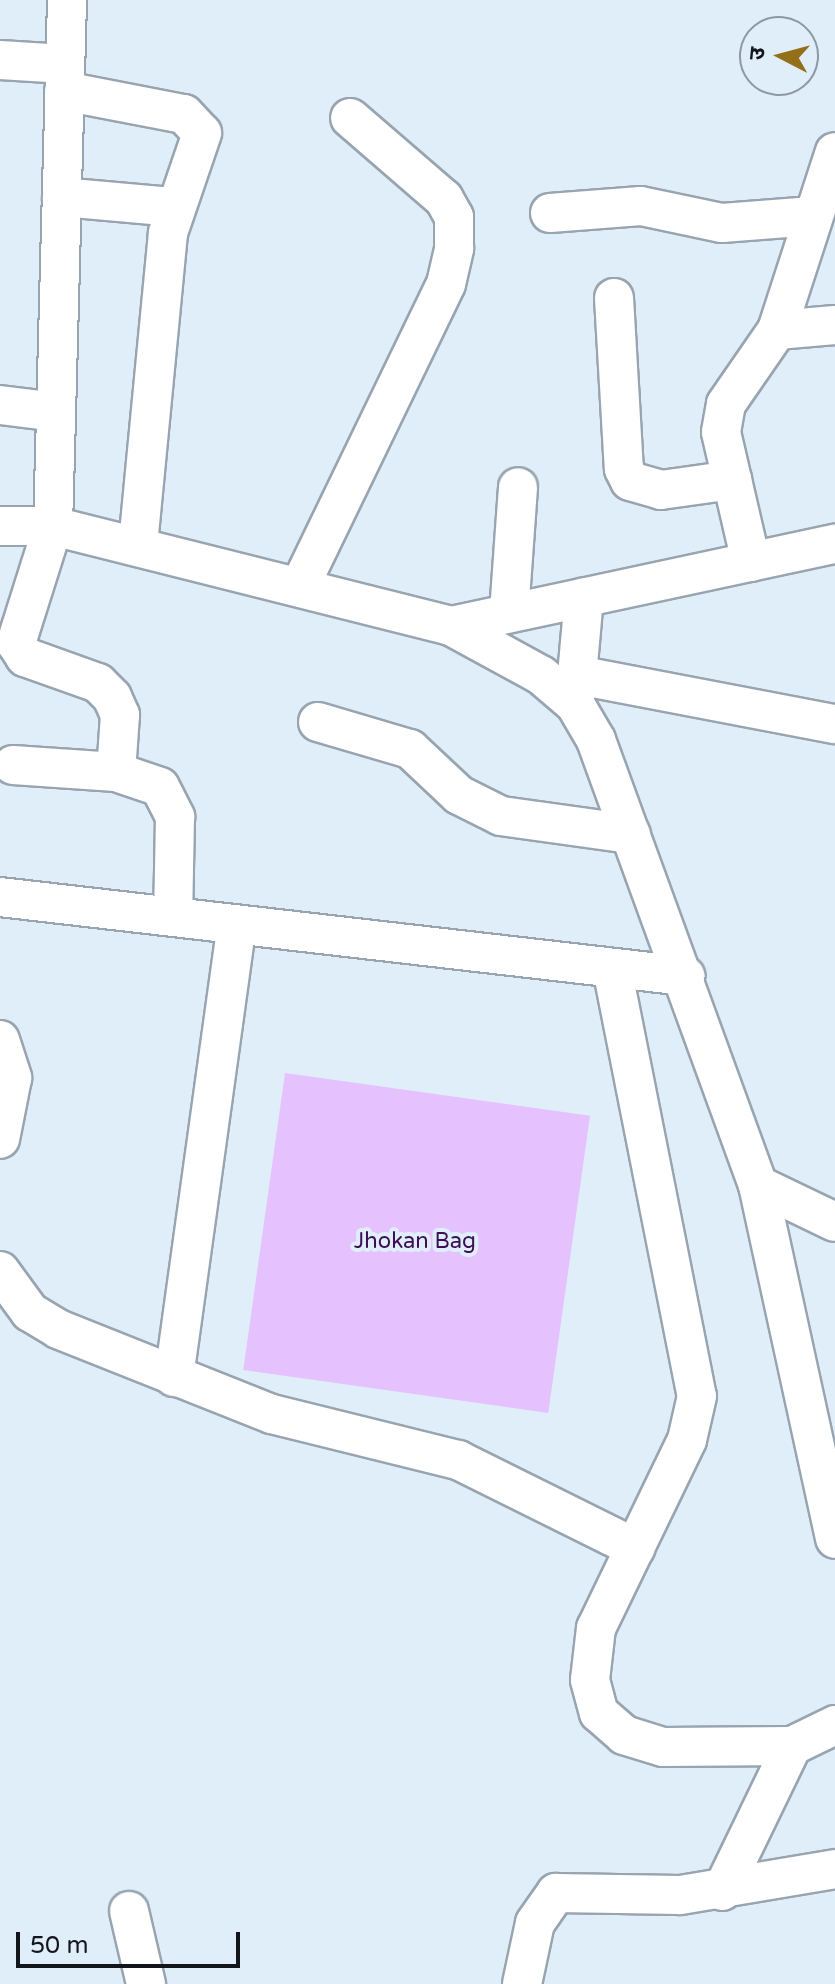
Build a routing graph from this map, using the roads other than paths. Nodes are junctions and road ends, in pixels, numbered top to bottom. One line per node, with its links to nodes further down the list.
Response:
1 (67, 0): 3 (street)
2 (0, 60): 3 (street)
3 (65, 78): 6 (street); 7 (street)
4 (350, 118): 22 (street)
5 (835, 152): 9 (street)
6 (62, 197): 7 (street); 14 (street)
7 (173, 207): 19 (street)
8 (550, 213): 9 (street)
9 (813, 216): 12 (street)
10 (614, 298): 15 (street)
11 (835, 325): 12 (street)
12 (777, 330): 15 (street)
13 (0, 405): 14 (street)
14 (56, 412): 18 (street)
15 (732, 480): 21 (street)
16 (518, 487): 24 (street)
17 (0, 526): 18 (street)
18 (53, 526): 19 (street); 30 (street)
19 (138, 544): 22 (street)
20 (835, 544): 21 (street)
21 (751, 562): 23 (street)
22 (300, 586): 25 (street)
23 (584, 597): 24 (street); 26 (street)
24 (509, 613): 25 (street)
25 (451, 626): 26 (street)
26 (576, 689): 28 (street); 31 (street)
27 (318, 722): 31 (street)
28 (835, 724)
29 (13, 765): 30 (street)
30 (116, 772): 33 (street)
31 (631, 834): 36 (street)
32 (0, 897): 33 (street)
33 (173, 917): 34 (street)
34 (237, 925): 35 (street); 42 (street)
35 (612, 968): 36 (street); 45 (street)
36 (685, 976): 39 (street)
37 (0, 1040): 38 (street)
38 (0, 1139)
39 (758, 1185): 40 (street); 43 (street)
40 (835, 1222)
41 (0, 1271): 42 (street)
42 (174, 1377): 45 (street)
43 (828, 1470): 44 (street)
44 (835, 1539)
45 (635, 1548): 47 (street)
46 (835, 1725): 47 (street)
47 (792, 1746): 49 (street)
48 (835, 1869): 49 (street)
49 (722, 1891): 52 (street)
50 (129, 1911): 51 (street)
51 (146, 1984)
52 (522, 1984)

